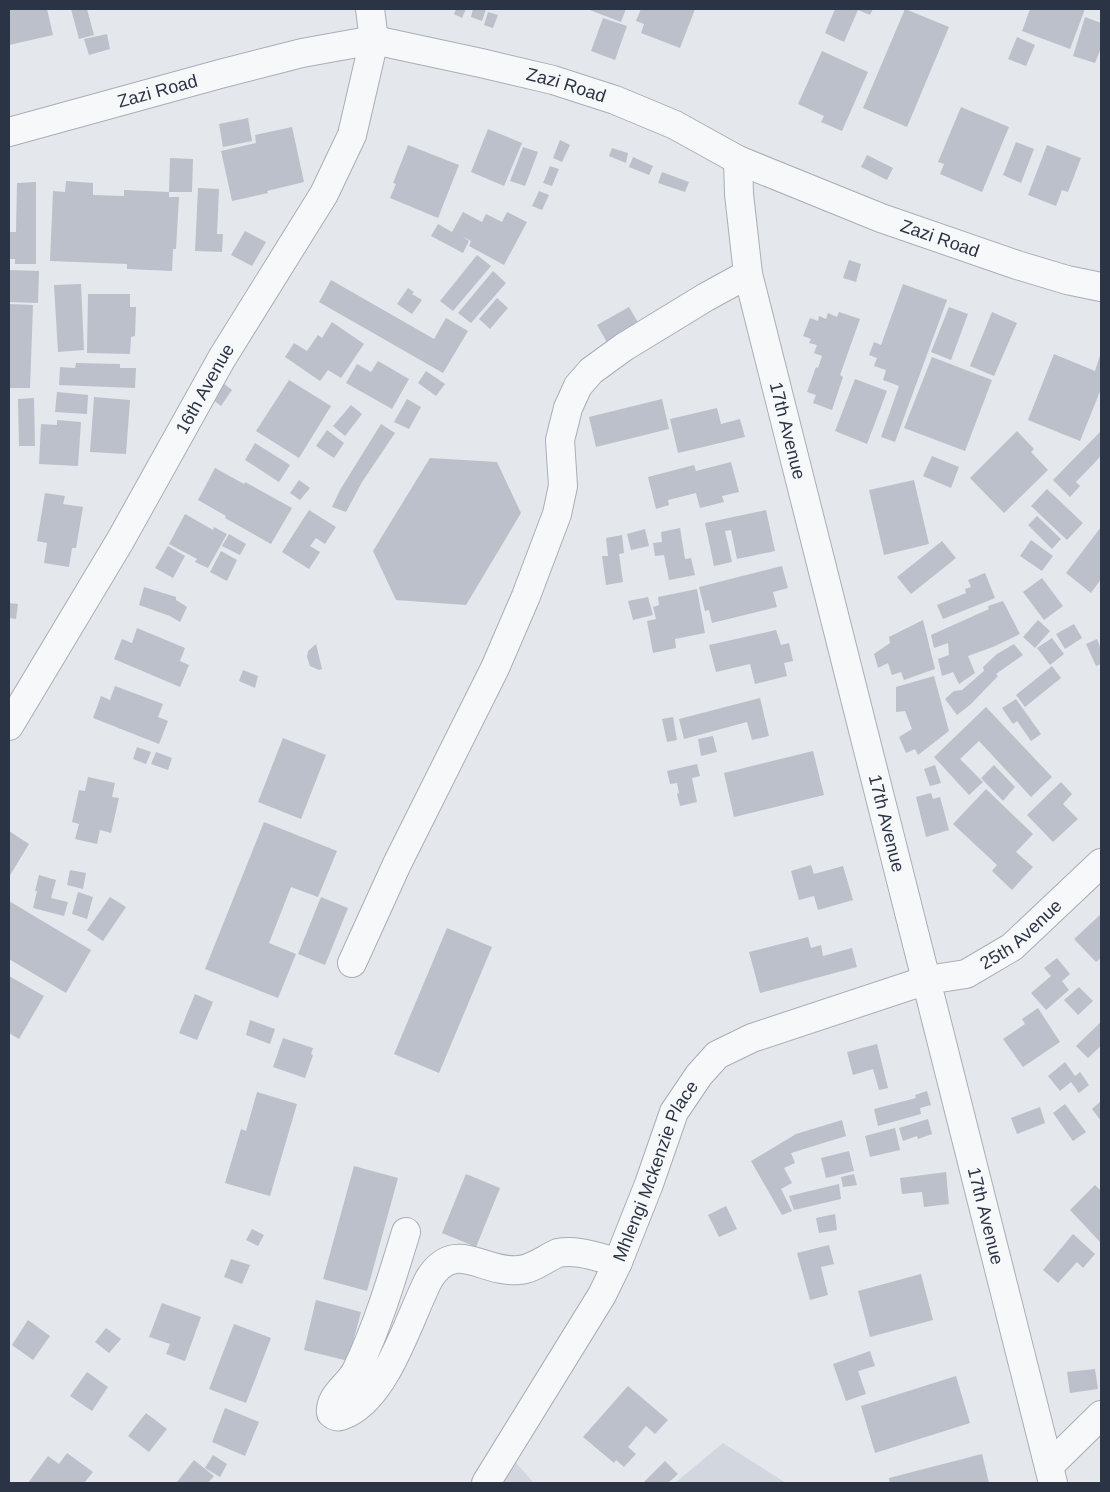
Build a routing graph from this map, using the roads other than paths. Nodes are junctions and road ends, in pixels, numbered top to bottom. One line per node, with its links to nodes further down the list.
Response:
1 (370, 9): 2 (street)
2 (374, 40): 3 (street, Zazi Road); 4 (street, Zazi Road); 7 (street, 16th Avenue)
3 (9, 132)
4 (738, 160): 5 (street, 17th Avenue); 6 (street, Zazi Road)
5 (748, 274): 9 (street); 10 (street, 17th Avenue)
6 (1101, 287)
7 (9, 726)
8 (1101, 863): 10 (street, 25th Avenue)
9 (352, 963)
10 (927, 980): 12 (street, Mhlengi Mckenzie Place); 14 (street, 17th Avenue)
11 (406, 1232): 12 (street)
12 (618, 1262): 15 (street, Mhlengi Mckenzie Place)
13 (1101, 1415): 14 (street)
14 (1051, 1474)
15 (486, 1483)

